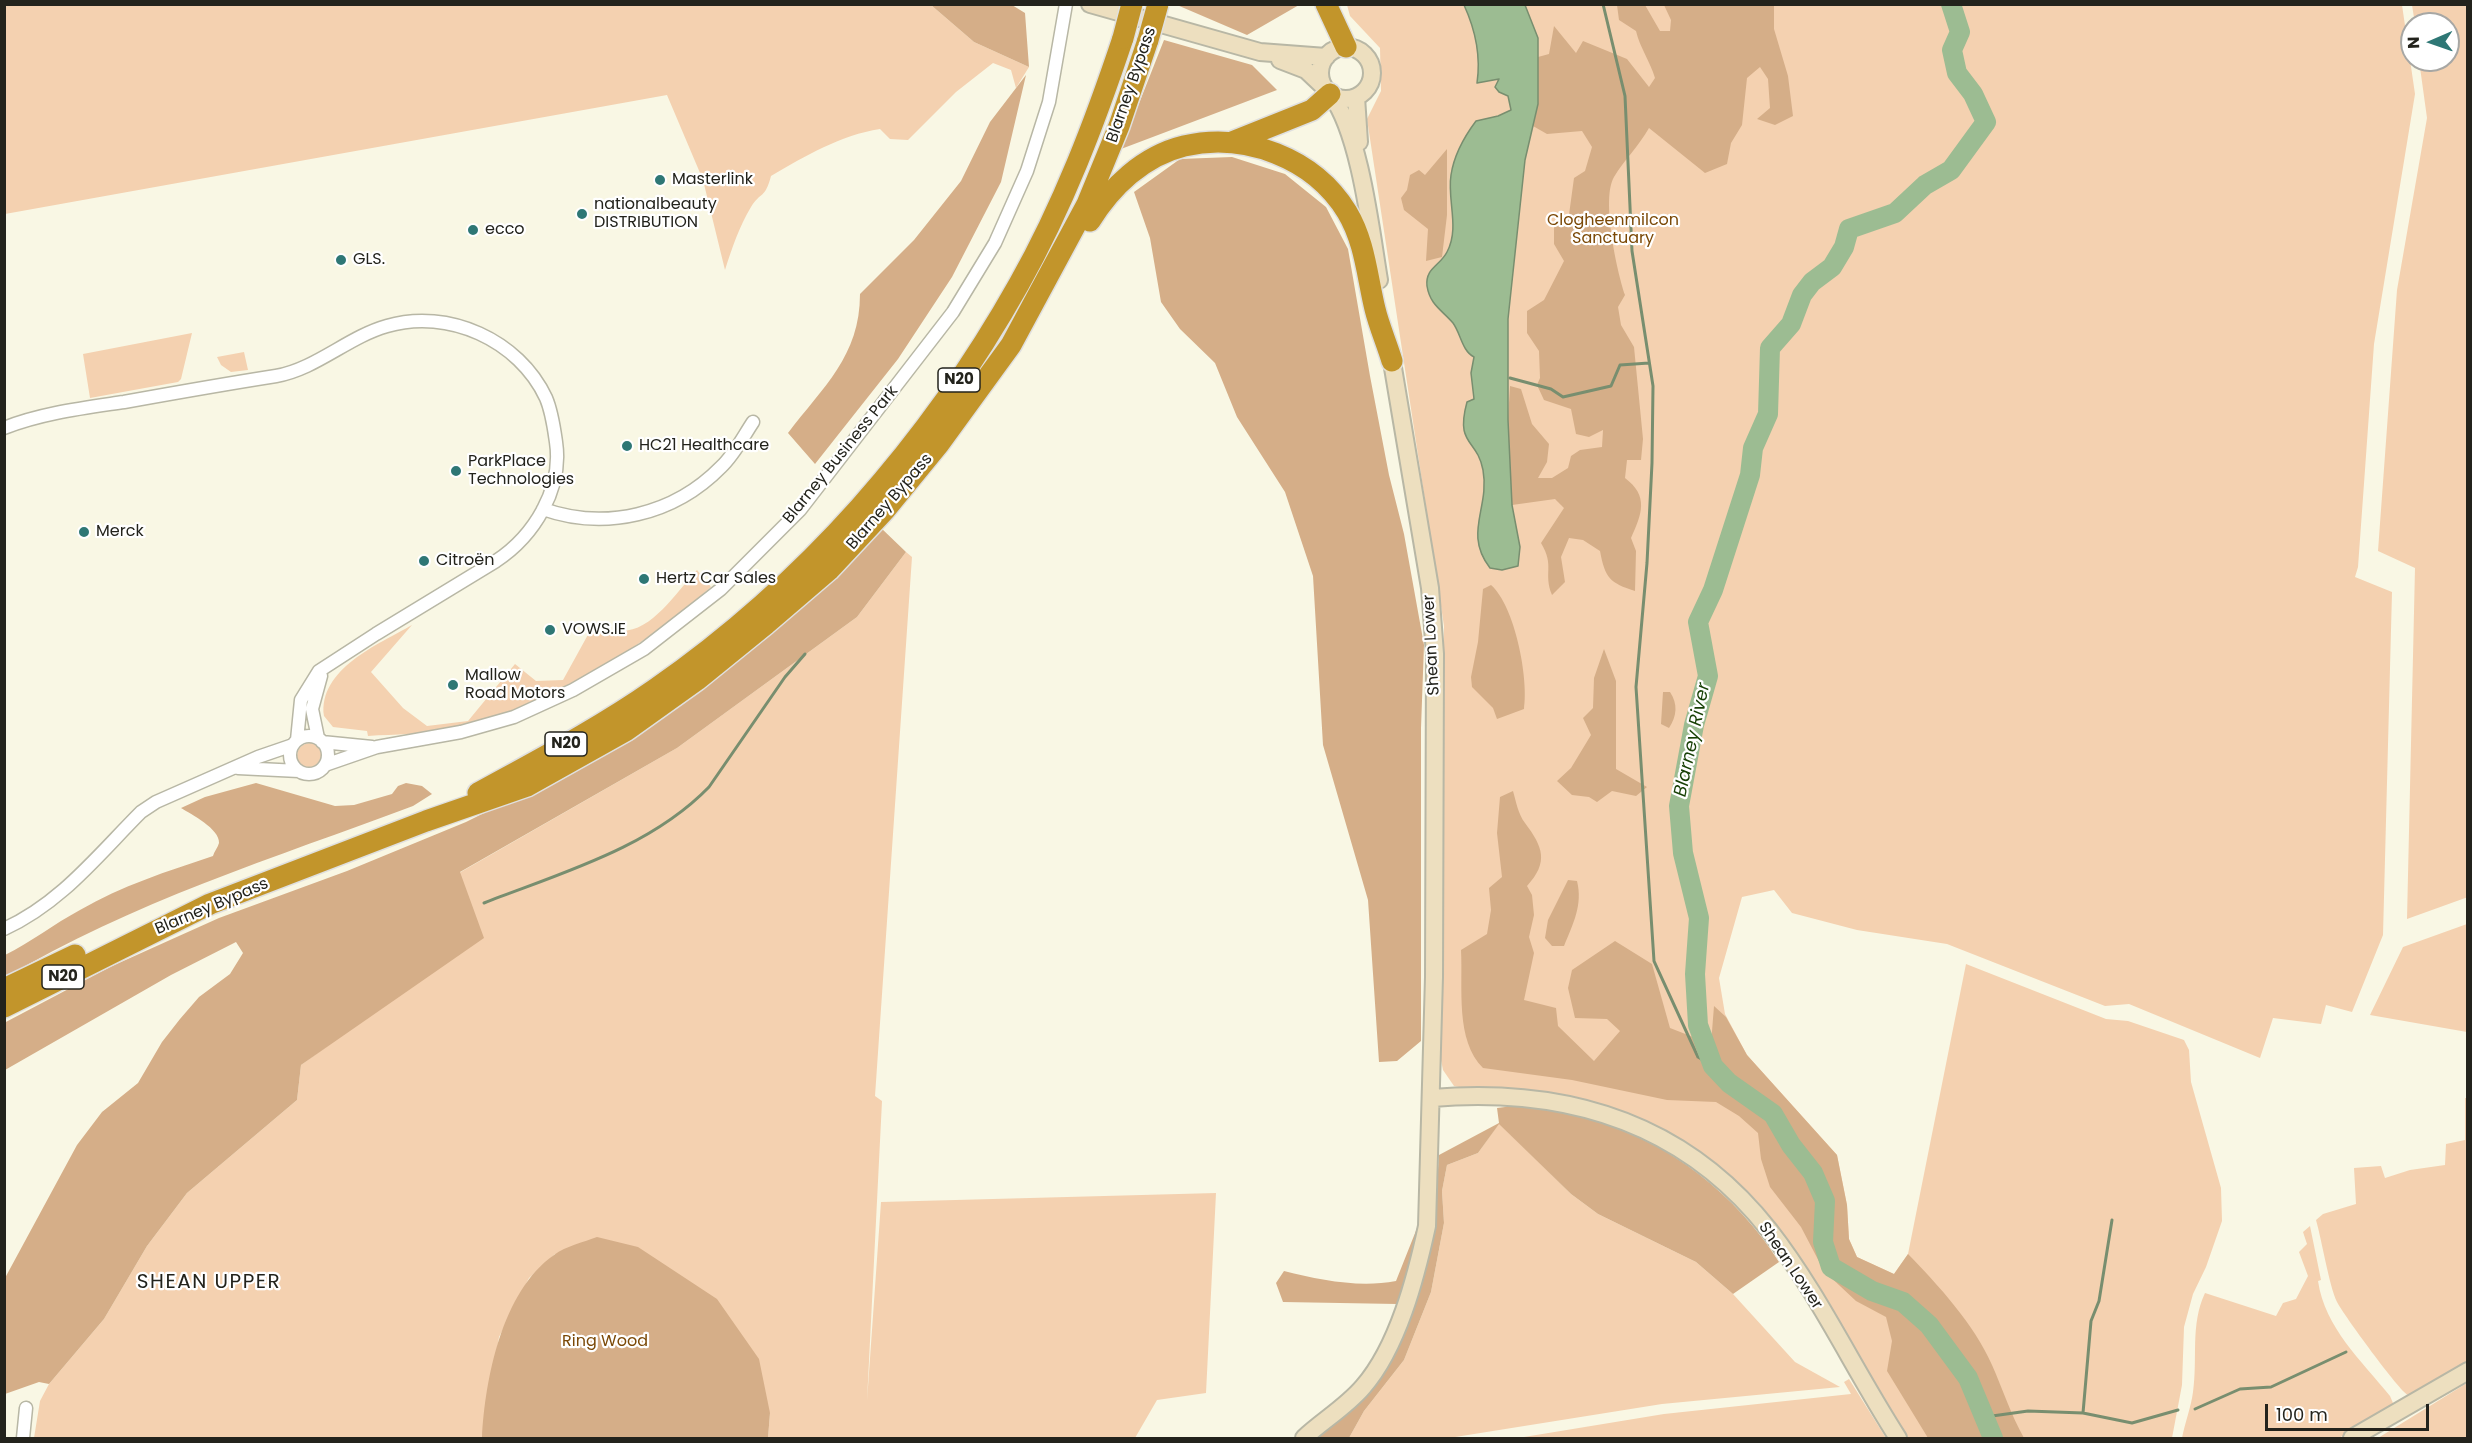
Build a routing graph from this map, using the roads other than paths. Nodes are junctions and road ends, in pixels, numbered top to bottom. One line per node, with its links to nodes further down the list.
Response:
1 (1066, 4): 21 (street, Blarney Business Park)
2 (1090, 4): 7 (main road)
3 (1132, 4): 25 (highway, Blarney Bypass / N20, bridge)
4 (1158, 4): 13 (highway, Blarney Bypass / N20, bridge)
5 (1326, 4): 6 (highway)
6 (1346, 47): 8 (main road); 10 (main road)
7 (1260, 52): 8 (main road); 9 (main road)
8 (1326, 57): 9 (main road)
9 (1329, 92): 10 (main road); 11 (highway); 12 (main road, Shean Lower)
10 (1356, 97): 12 (main road, Shean Lower)
11 (1232, 142): 13 (highway); 14 (highway)
12 (1365, 196): 14 (main road, Shean Lower)
13 (1011, 345): 25 (highway, Blarney Bypass / N20)
14 (1392, 361): 30 (main road, Shean Lower)
15 (753, 422): 17 (street)
16 (4, 428): 17 (street)
17 (543, 508): 18 (street)
18 (323, 669): 19 (street); 20 (street)
19 (320, 740): 20 (street); 21 (street); 22 (street)
20 (295, 743): 23 (street); 24 (street)
21 (376, 747): 22 (street, Blarney Business Park)
22 (325, 765): 24 (street)
23 (236, 768): 24 (street); 26 (street)
24 (299, 771)
25 (426, 821): 27 (highway, Blarney Bypass / N20)
26 (4, 929)
27 (122, 947): 28 (highway); 29 (highway, Blarney Bypass / N20)
28 (4, 989)
29 (4, 1007)
30 (1432, 1098): 34 (main road, Shean Lower); 35 (main road, Shean Lower)
31 (2468, 1371): 36 (main road)
32 (26, 1408): 33 (street)
33 (22, 1438)
34 (1304, 1438)
35 (1898, 1438)
36 (2352, 1438)

